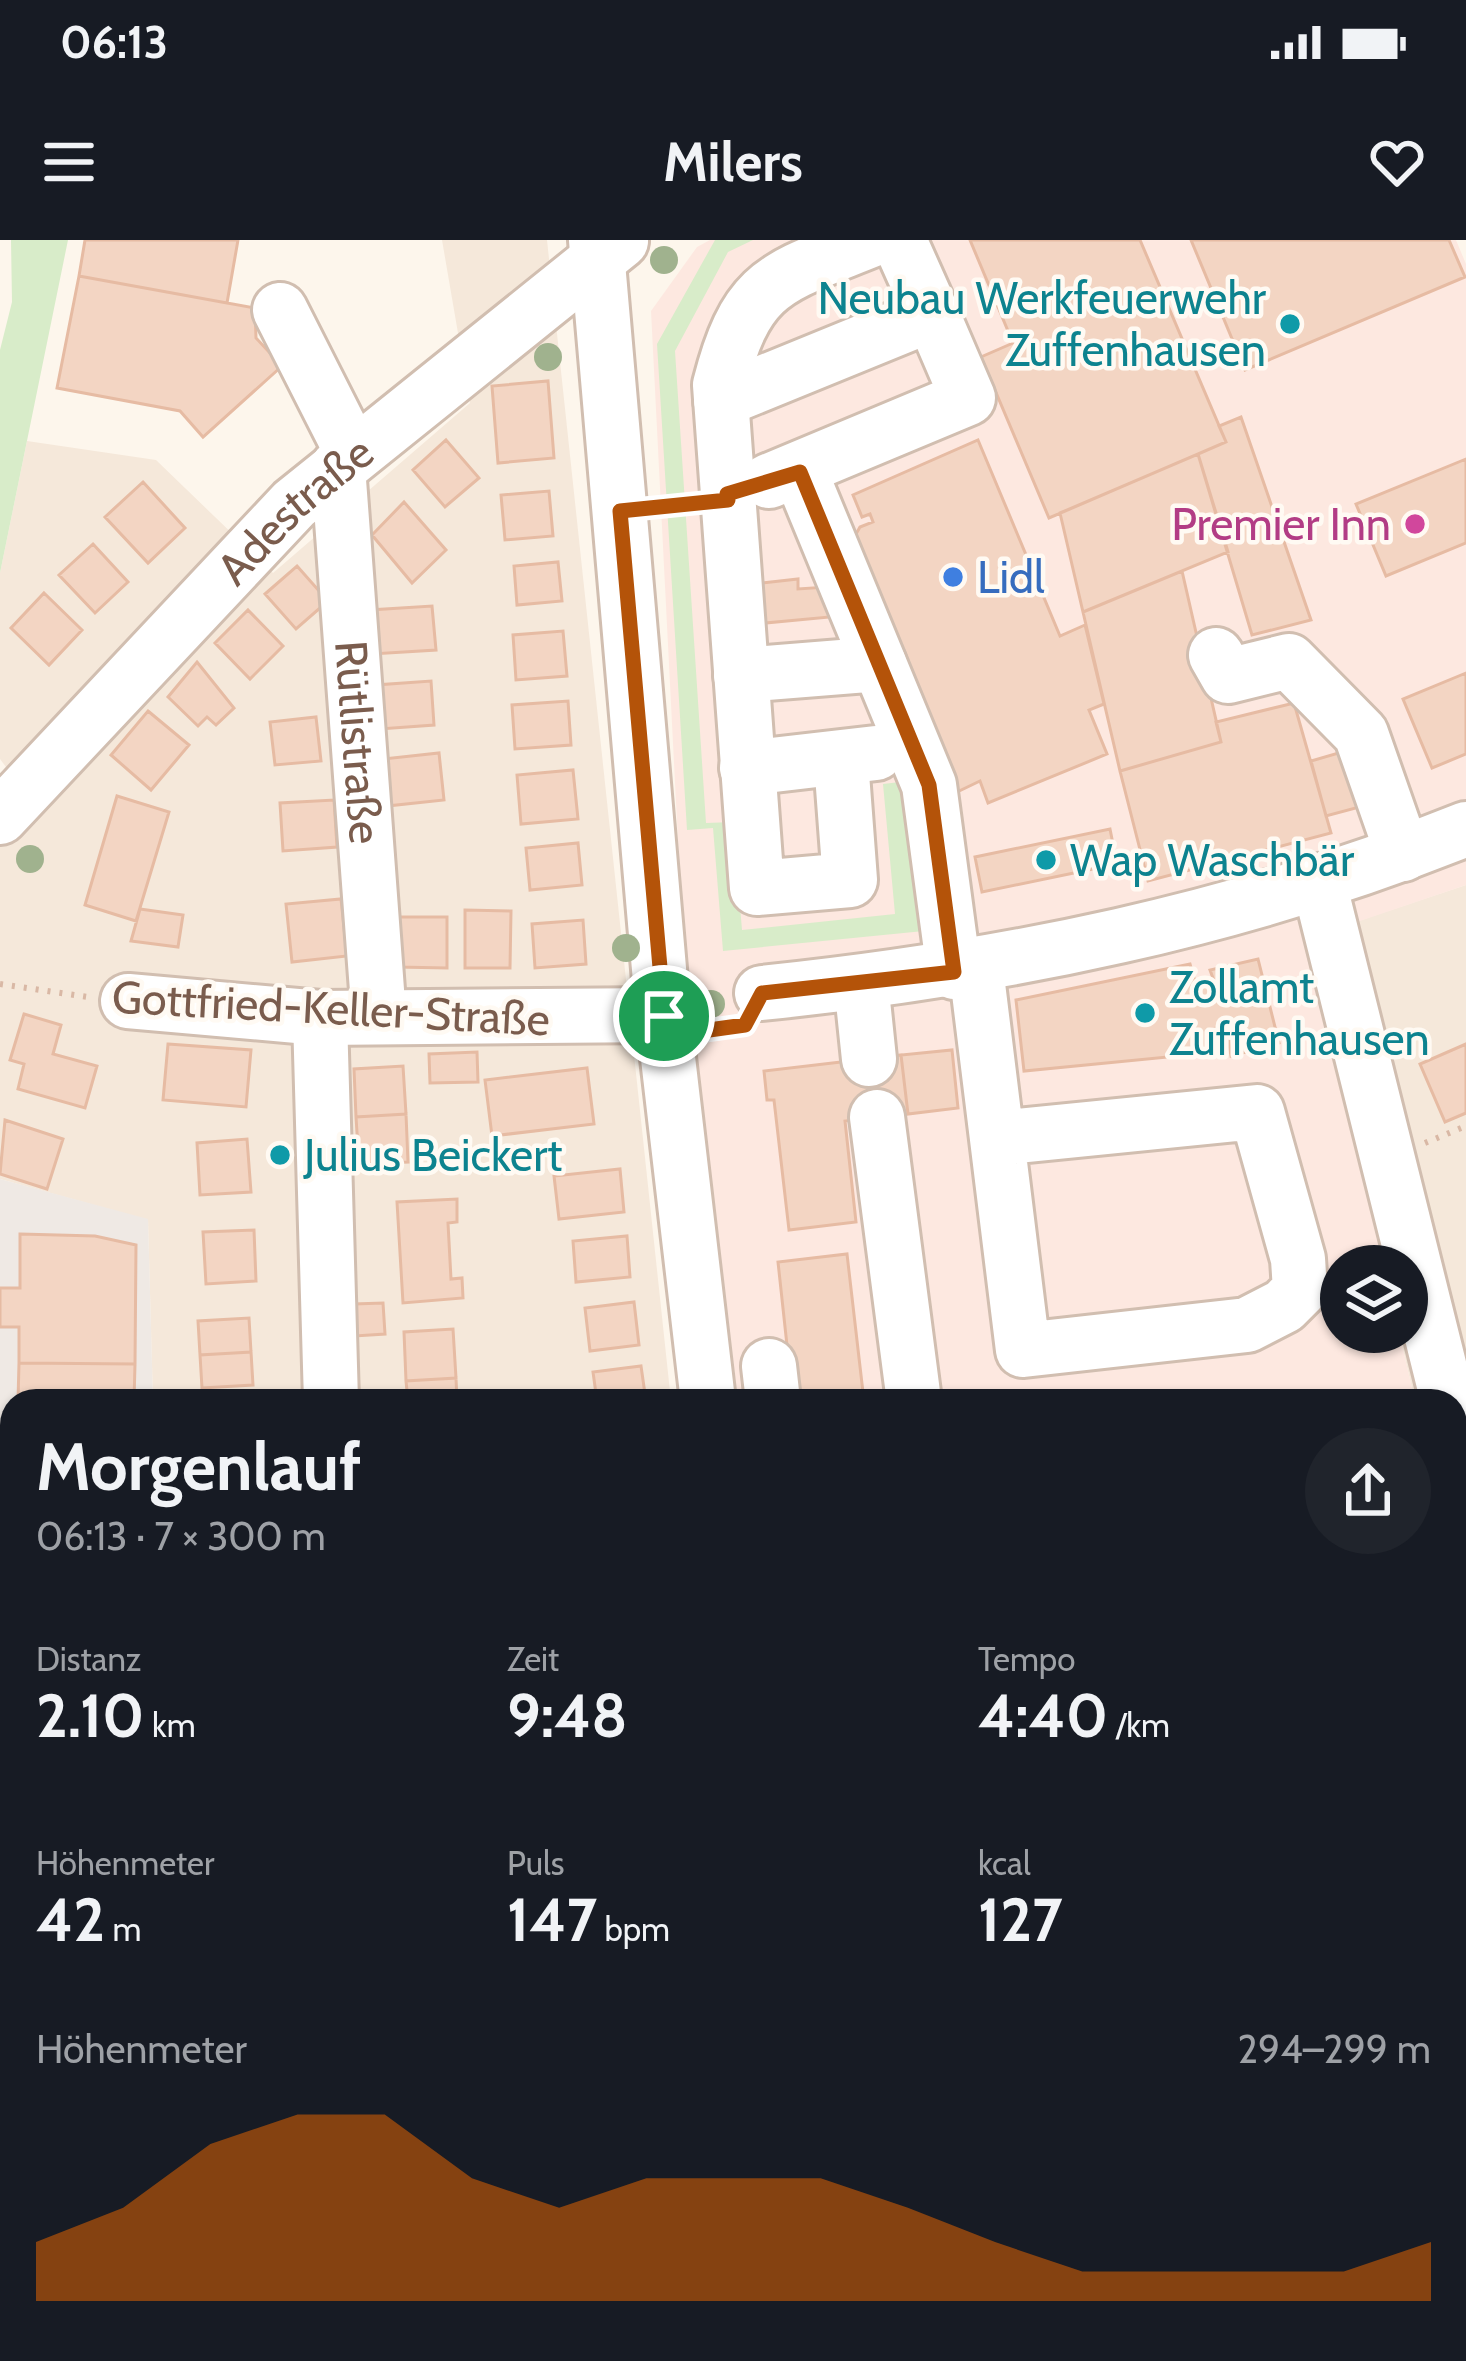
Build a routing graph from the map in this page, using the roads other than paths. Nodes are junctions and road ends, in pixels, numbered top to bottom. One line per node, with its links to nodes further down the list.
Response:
1 (871, 240): 6 (street)
2 (899, 240): 5 (street)
3 (606, 245): 7 (street, Adestraße); 26 (street)
4 (280, 310): 7 (street)
5 (932, 314): 6 (street); 8 (street)
6 (721, 400): 9 (street)
7 (345, 460): 16 (street, Adestraße); 24 (street, Rütlistraße)
8 (800, 472): 9 (street); 11 (street)
9 (727, 497): 12 (street)
10 (1216, 655): 18 (street)
11 (879, 664): 12 (street); 13 (street)
12 (741, 675): 15 (street)
13 (912, 745): 14 (street); 20 (street)
14 (842, 761): 15 (street); 15 (street)
15 (748, 768)
16 (0, 817)
17 (1466, 829): 18 (street)
18 (1402, 854): 19 (street)
19 (1318, 883): 20 (street); 33 (street)
20 (965, 970): 21 (street); 29 (street)
21 (861, 982): 22 (street); 27 (street)
22 (762, 993)
23 (128, 1000): 25 (street, Gottfried-Keller-Straße)
24 (380, 1017): 25 (street, Gottfried-Keller-Straße); 26 (street, Gottfried-Keller-Straße)
25 (320, 1018): 30 (street)
26 (665, 1026): 31 (street)
27 (869, 1059)
28 (877, 1117): 32 (street)
29 (997, 1138): 29 (street)
30 (331, 1389)
31 (706, 1389)
32 (912, 1389)
33 (1445, 1389)

